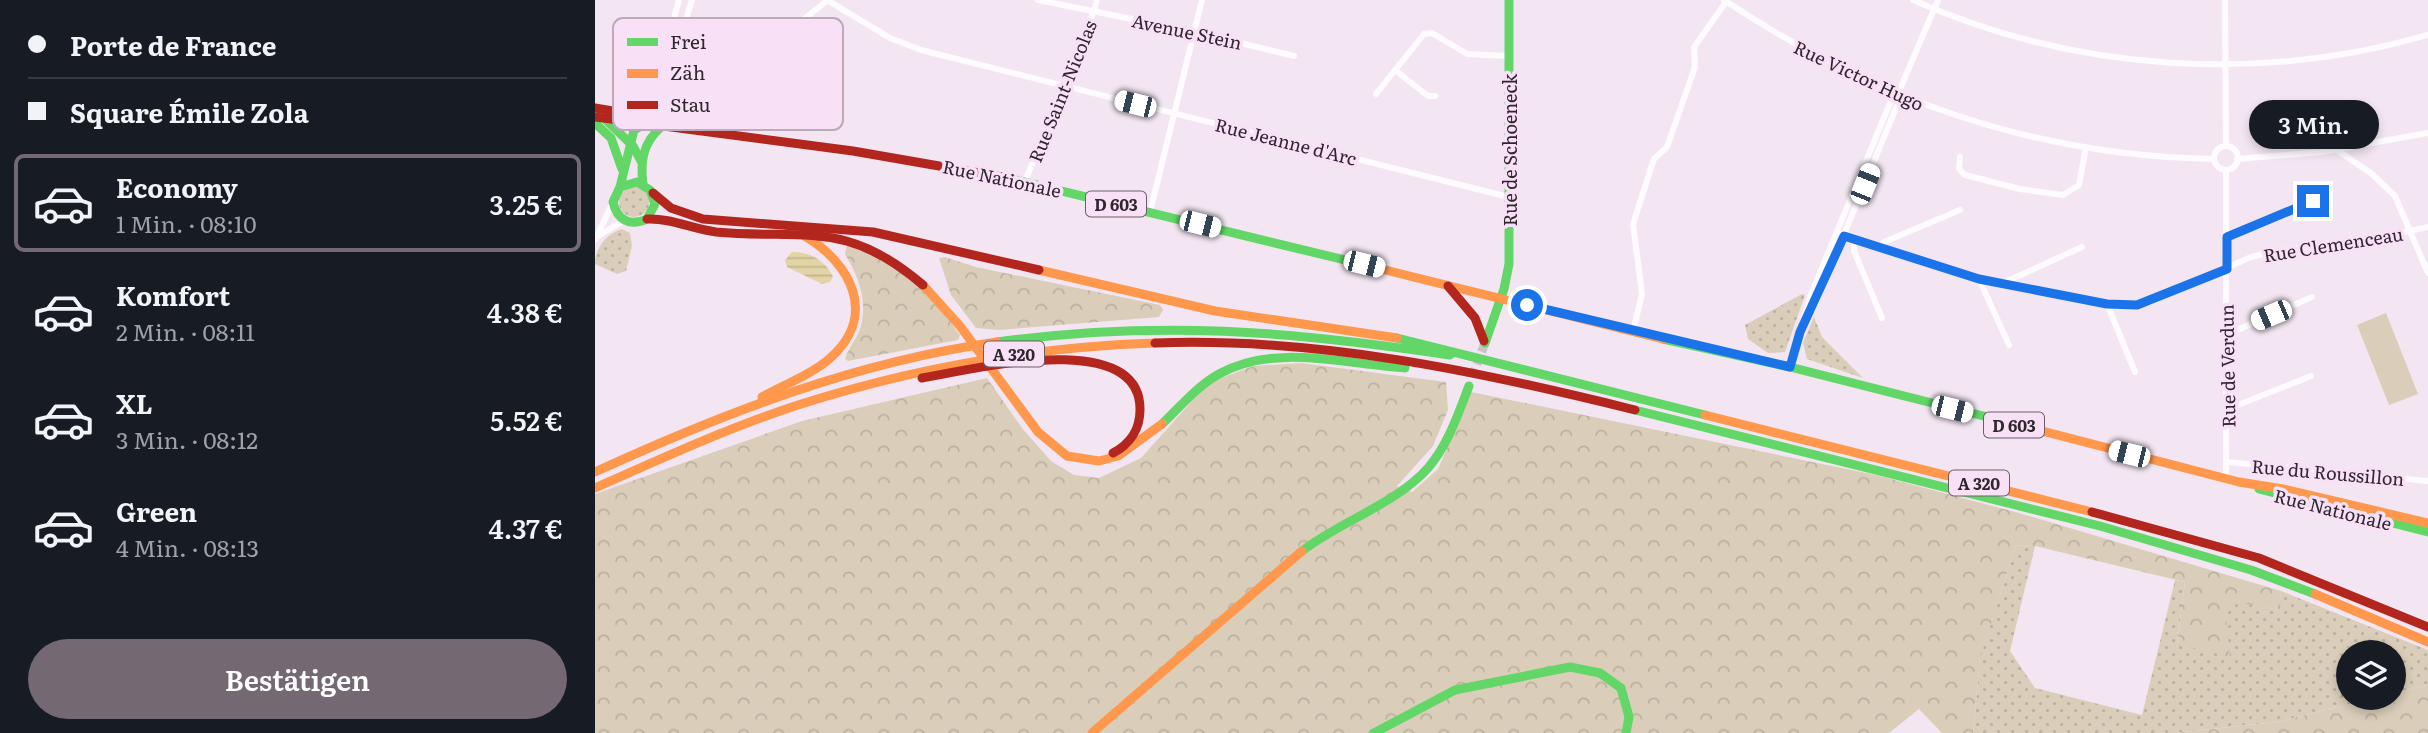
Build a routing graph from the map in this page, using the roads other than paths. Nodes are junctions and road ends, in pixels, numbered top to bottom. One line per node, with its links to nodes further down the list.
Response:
1 (679, 0): 14 (street)
2 (692, 0): 15 (street)
3 (827, 0): 16 (street); 23 (street, Rue Jeanne d'Arc)
4 (1038, 0): 13 (street, Avenue Stein)
5 (1097, 0): 13 (street, Rue Saint-Nicolas)
6 (1202, 0): 17 (street)
7 (1509, 0): 19 (main road, Rue de Schoeneck)
8 (1913, 0): 12 (street)
9 (1938, 0): 12 (street)
10 (2225, 0): 21 (street)
11 (1725, 1): 26 (street, Rue Victor Hugo); 78 (street)
12 (1934, 10): 21 (street); 26 (street)
13 (1094, 11): 17 (street, Avenue Stein); 23 (street, Rue Saint-Nicolas)
14 (674, 18)
15 (686, 18)
16 (806, 18)
17 (1194, 32): 20 (street, Avenue Stein); 27 (street)
18 (2428, 35): 21 (street)
19 (1509, 55): 22 (street); 51 (main road, Rue de Schoeneck)
20 (1294, 56)
21 (2225, 64): 38 (street)
22 (1395, 70): 24 (street); 25 (street)
23 (1063, 86): 27 (street, Rue Jeanne d'Arc); 47 (street, Rue Saint-Nicolas)
24 (1376, 94)
25 (1435, 96)
26 (1897, 96): 39 (street, Rue Victor Hugo); 62 (street)
27 (1174, 114): 51 (street, Rue Jeanne d'Arc); 55 (street)
28 (597, 116): 29 (main road); 45 (main road)
29 (613, 129)
30 (614, 130): 37 (main road)
31 (634, 130): 37 (main road)
32 (658, 130): 44 (main road)
33 (687, 130): 36 (main road, Rue Nationale / D 603)
34 (714, 130): 36 (main road, Rue Nationale / D 603)
35 (2428, 133): 40 (street)
36 (781, 141): 47 (main road, Rue Nationale / D 603)
37 (630, 143): 44 (main road); 45 (main road)
38 (2226, 146): 42 (street); 43 (street)
39 (2086, 147): 41 (street); 42 (street, Rue Victor Hugo)
40 (2337, 150): 43 (street); 61 (street)
41 (1960, 158)
42 (2214, 159): 46 (street)
43 (2237, 159): 46 (street)
44 (641, 161): 48 (main road)
45 (623, 170): 49 (main road)
46 (2226, 170): 63 (street, Rue de Verdun)
47 (1024, 181): 55 (main road, Rue Nationale / D 603)
48 (643, 184): 49 (main road); 50 (main road)
49 (620, 187): 53 (main road)
50 (653, 193): 56 (main road); 58 (main road)
51 (1509, 197): 74 (main road, Rue de Schoeneck)
52 (2313, 201): 63 (street)
53 (613, 202): 57 (main road); 64 (street)
54 (1960, 210): 67 (street)
55 (1150, 212): 72 (main road, Rue Nationale / D 603)
56 (647, 219): 57 (main road); 60 (main road)
57 (623, 221): 64 (street)
58 (829, 227): 77 (main road); 83 (main road)
59 (2428, 227): 61 (street, Rue Clemenceau)
60 (797, 232): 77 (main road); 89 (main road)
61 (2410, 232): 68 (street, Rue Clemenceau); 69 (street)
62 (1841, 235): 65 (street, Rue Clemenceau); 81 (street)
63 (2227, 237): 68 (street, Rue de Verdun)
64 (596, 239)
65 (1854, 239): 67 (street, Rue Clemenceau); 76 (street)
66 (2082, 247): 71 (street)
67 (1880, 248): 70 (street, Rue Clemenceau)
68 (2227, 269): 75 (street, Rue Clemenceau); 79 (street, Rue de Verdun)
69 (2428, 273)
70 (1979, 279): 71 (street, Rue Clemenceau); 80 (street)
71 (1999, 284): 75 (street, Rue Clemenceau)
72 (1448, 286): 74 (main road, Rue Nationale / D 603); 74 (main road, Rue de Schoeneck)
73 (2312, 297): 79 (street)
74 (1501, 299): 78 (main road, Rue Nationale / D 603)
75 (2107, 304): 84 (street)
76 (1882, 318)
77 (960, 324): 88 (main road)
78 (1633, 331): 81 (main road, Rue Nationale / D 603)
79 (2226, 335): 90 (street, Rue de Verdun)
80 (2009, 345)
81 (1790, 367): 93 (main road, Rue Nationale / D 603)
82 (1453, 369): 86 (main road, A 320); 88 (main road); 100 (main road, A 320)
83 (1521, 369): 89 (main road, A 320); 99 (main road, A 320)
84 (2135, 372)
85 (2311, 376): 90 (street)
86 (890, 379): 88 (main road); 96 (main road, A 320)
87 (1469, 386): 101 (main road)
88 (1007, 388)
89 (748, 406): 92 (main road, A 320)
90 (2228, 409): 91 (street, Rue de Verdun)
91 (2228, 461): 93 (street, Rue de Verdun); 94 (street, Rue du Roussillon)
92 (595, 472)
93 (2226, 479): 95 (main road, Rue Nationale / D 603)
94 (2428, 481)
95 (2239, 482): 97 (main road, Rue Nationale / D 603); 98 (main road, Rue Nationale / D 603)
96 (595, 488)
97 (2428, 523)
98 (2428, 532)
99 (2428, 627)
100 (2428, 642)
101 (1092, 733)
102 (1374, 733): 103 (main road)
103 (1626, 733)

